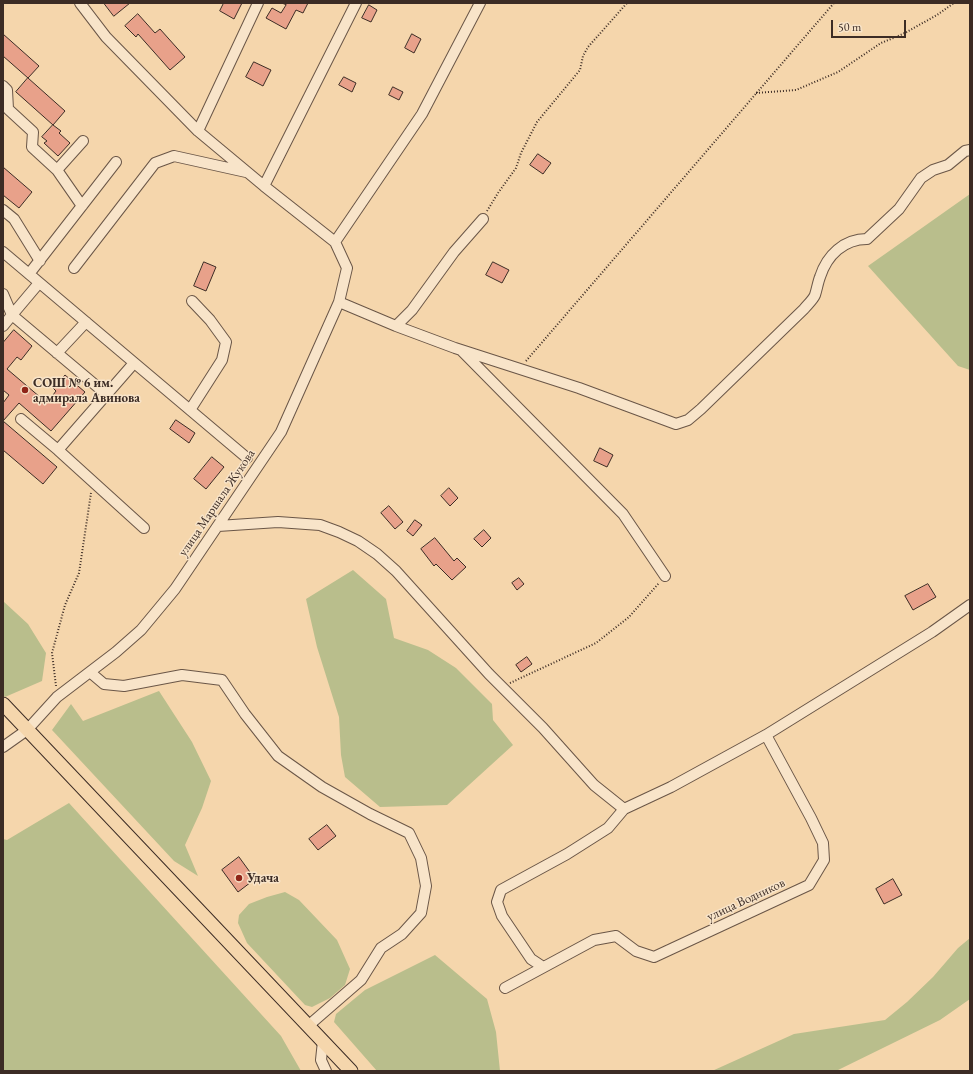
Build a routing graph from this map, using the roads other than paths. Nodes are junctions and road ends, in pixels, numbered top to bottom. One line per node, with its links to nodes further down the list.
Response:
1 (80, 3): 6 (street)
2 (258, 3): 6 (street)
3 (356, 3): 12 (street)
4 (480, 3): 16 (street)
5 (3, 86): 10 (street)
6 (198, 131): 11 (street)
7 (83, 141): 10 (street)
8 (970, 150): 29 (street)
9 (116, 162): 13 (street)
10 (57, 170): 13 (street)
11 (248, 172): 12 (street); 19 (street)
12 (264, 186): 16 (street)
13 (82, 206): 18 (street)
14 (3, 210): 18 (street)
15 (483, 219): 28 (street)
16 (335, 242): 24 (street, улица Маршала Жукова)
17 (3, 252): 20 (street)
18 (40, 261): 20 (street)
19 (74, 268)
20 (29, 274): 21 (street)
21 (39, 283): 25 (street); 26 (street)
22 (3, 294): 25 (street)
23 (192, 301): 33 (street)
24 (339, 302): 28 (street); 37 (street, улица Маршала Жукова)
25 (12, 315): 27 (street); 30 (street)
26 (86, 322): 30 (street); 31 (street)
27 (3, 326)
28 (396, 326): 29 (street)
29 (462, 350): 39 (street)
30 (57, 353): 32 (street)
31 (134, 363): 32 (street); 33 (street)
32 (106, 394): 35 (street)
33 (190, 410): 36 (street)
34 (21, 419): 35 (street)
35 (58, 450): 38 (street)
36 (246, 458)
37 (218, 526): 41 (street, улица Маршала Жукова); 46 (street)
38 (144, 528)
39 (665, 576)
40 (970, 604): 44 (street)
41 (91, 673): 43 (street, улица Маршала Жукова); 49 (street)
42 (3, 704): 43 (main road)
43 (27, 730): 45 (street, улица Маршала Жукова); 49 (main road)
44 (766, 735): 46 (street); 47 (street, улица Водников)
45 (3, 747)
46 (624, 809): 47 (street)
47 (543, 967): 48 (street, улица Водников)
48 (504, 988)
49 (308, 1026): 50 (main road)
50 (323, 1041): 51 (street); 52 (main road)
51 (326, 1071)
52 (351, 1071)

